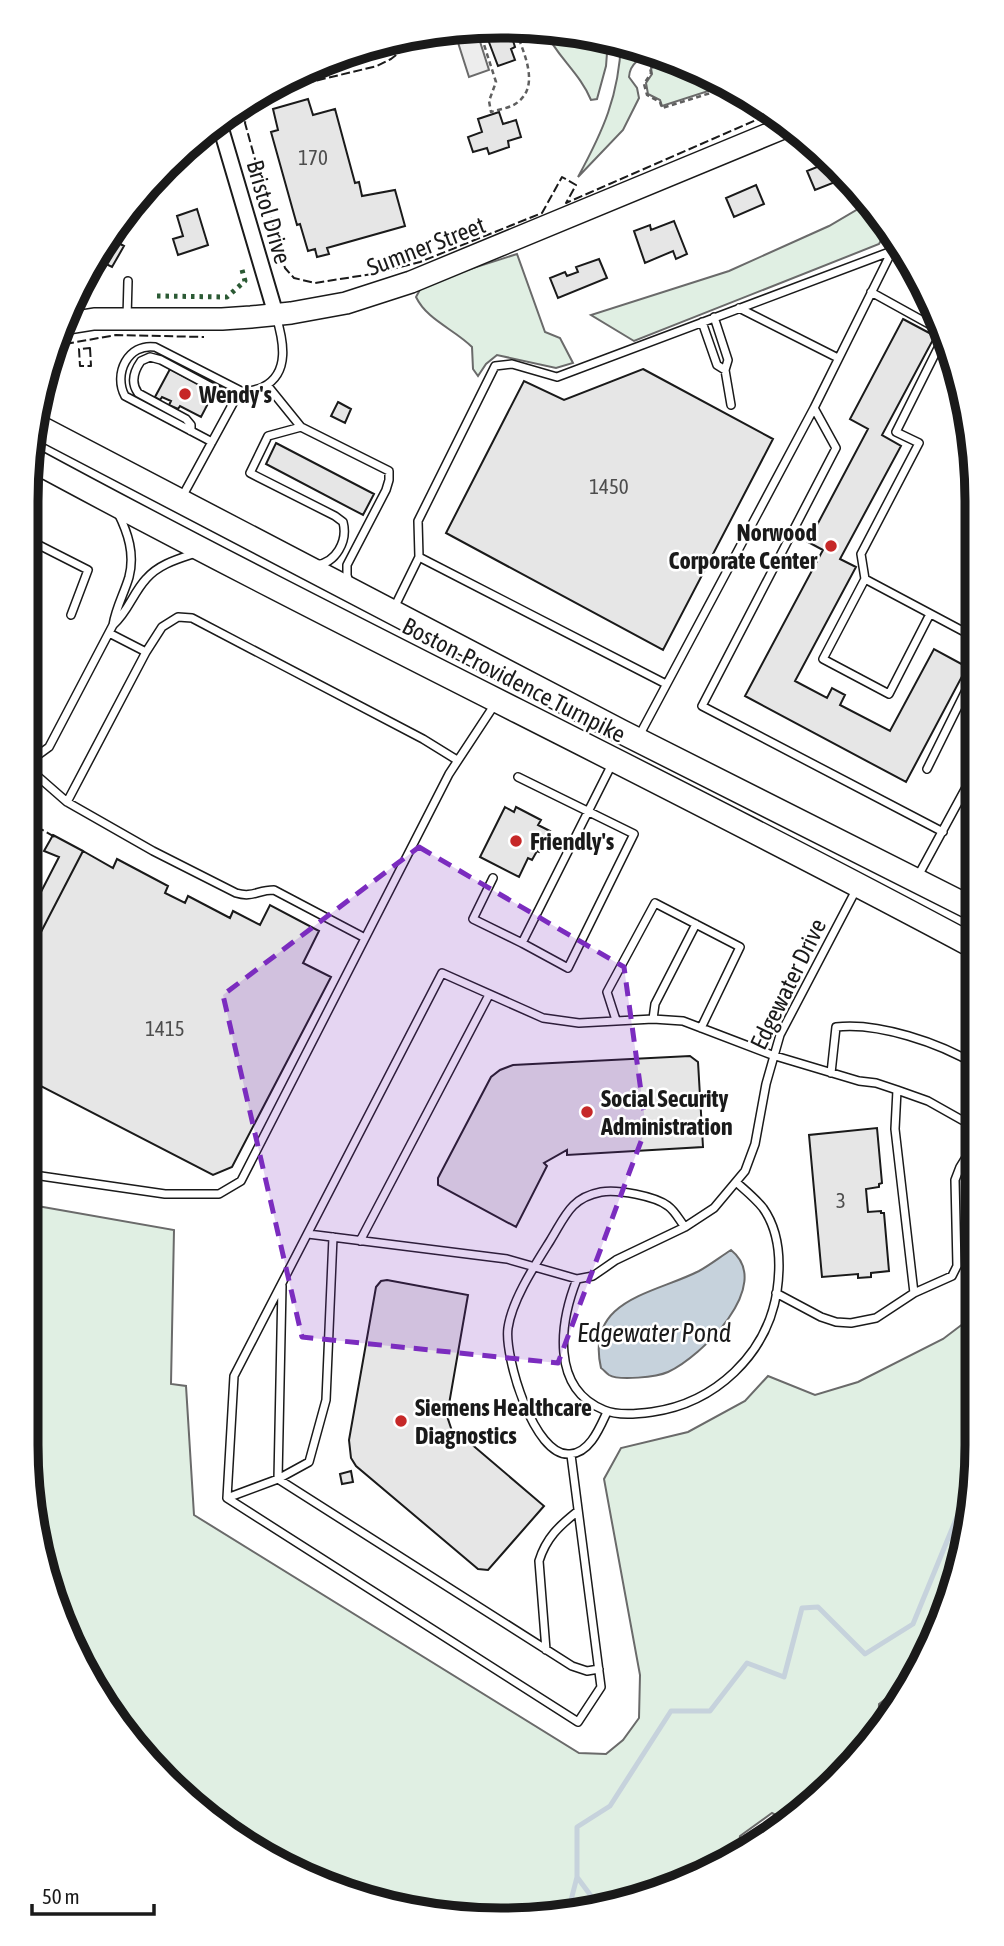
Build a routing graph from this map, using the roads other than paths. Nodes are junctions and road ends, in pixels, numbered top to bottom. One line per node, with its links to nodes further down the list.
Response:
1 (778, 130): 8 (main road, Sumner Street)
2 (222, 133): 8 (street, Bristol Drive)
3 (891, 251): 7 (lane)
4 (892, 252): 6 (lane)
5 (128, 281): 10 (lane)
6 (871, 292): 13 (lane); 15 (lane)
7 (739, 308): 9 (lane); 15 (lane)
8 (276, 315): 10 (main road, Sumner Street); 17 (lane)
9 (714, 317): 12 (lane); 16 (lane)
10 (128, 319): 11 (main road, Sumner Street)
11 (75, 322)
12 (702, 322): 16 (lane); 31 (lane)
13 (930, 325)
14 (938, 346): 33 (lane)
15 (838, 358): 21 (lane)
16 (725, 370): 20 (lane)
17 (267, 385): 18 (lane); 22 (lane)
18 (243, 393): 19 (lane); 24 (lane)
19 (234, 399): 24 (lane); 25 (lane)
20 (732, 405)
21 (814, 408): 41 (lane); 54 (lane)
22 (301, 426): 32 (lane); 34 (lane)
23 (44, 430): 27 (main road, Boston-Providence Turnpike)
24 (191, 431): 25 (lane)
25 (212, 442): 27 (lane)
26 (40, 464): 28 (main road, Boston-Providence Turnpike)
27 (180, 500): 32 (main road, Boston-Providence Turnpike)
28 (114, 504): 30 (main road, Boston-Providence Turnpike); 38 (lane)
29 (38, 545): 37 (lane)
30 (204, 551): 38 (lane); 43 (main road, Boston-Providence Turnpike)
31 (419, 558): 35 (lane); 41 (lane)
32 (300, 564): 34 (main road, Boston-Providence Turnpike)
33 (865, 579): 36 (lane); 36 (lane)
34 (355, 593): 35 (main road, Boston-Providence Turnpike)
35 (393, 612): 44 (main road, Boston-Providence Turnpike)
36 (930, 614): 39 (lane)
37 (71, 615)
38 (111, 629): 40 (lane); 45 (lane)
39 (965, 632)
40 (146, 652): 46 (lane); 52 (lane)
41 (666, 684): 44 (lane)
42 (965, 692): 48 (lane)
43 (497, 701): 46 (lane); 47 (main road, Boston-Providence Turnpike)
44 (637, 739): 56 (main road, Boston-Providence Turnpike)
45 (38, 756)
46 (457, 760): 60 (lane)
47 (614, 761): 53 (lane); 57 (main road, Boston-Providence Turnpike)
48 (927, 769)
49 (38, 775): 52 (lane)
50 (518, 777): 53 (lane)
51 (965, 790): 54 (lane)
52 (67, 802): 60 (lane)
53 (588, 813): 62 (lane); 62 (lane)
54 (943, 832): 56 (lane)
55 (493, 878): 62 (lane)
56 (916, 880): 58 (main road, Boston-Providence Turnpike)
57 (859, 885): 61 (main road, Boston-Providence Turnpike); 67 (lane, Edgewater Drive)
58 (965, 905)
59 (696, 924): 64 (lane); 65 (lane); 66 (lane)
60 (365, 938): 73 (lane)
61 (965, 942)
62 (522, 943)
63 (489, 995): 65 (lane); 76 (lane); 78 (lane)
64 (653, 1019): 65 (lane); 66 (lane)
65 (616, 1020)
66 (701, 1028): 67 (lane)
67 (772, 1055): 69 (lane); 74 (lane, Edgewater Drive)
68 (965, 1060): 69 (lane)
69 (831, 1073): 70 (lane)
70 (897, 1090): 71 (lane); 83 (lane)
71 (965, 1122)
72 (965, 1159): 83 (lane)
73 (38, 1176)
74 (736, 1182): 75 (lane, Edgewater Drive); 82 (lane)
75 (685, 1227): 79 (lane); 80 (lane, Edgewater Drive)
76 (308, 1234): 77 (lane); 81 (lane)
77 (332, 1237): 78 (lane); 86 (lane)
78 (360, 1241): 79 (lane)
79 (535, 1265): 80 (lane); 85 (lane)
80 (577, 1279): 84 (lane)
81 (282, 1284): 86 (lane); 87 (lane)
82 (776, 1293): 83 (lane); 84 (lane)
83 (914, 1293)
84 (607, 1412): 85 (lane)
85 (571, 1455): 88 (lane)
86 (278, 1479): 87 (lane); 89 (lane)
87 (227, 1498): 90 (lane)
88 (578, 1511): 89 (lane); 90 (lane)
89 (546, 1650): 90 (lane)
90 (599, 1669)

